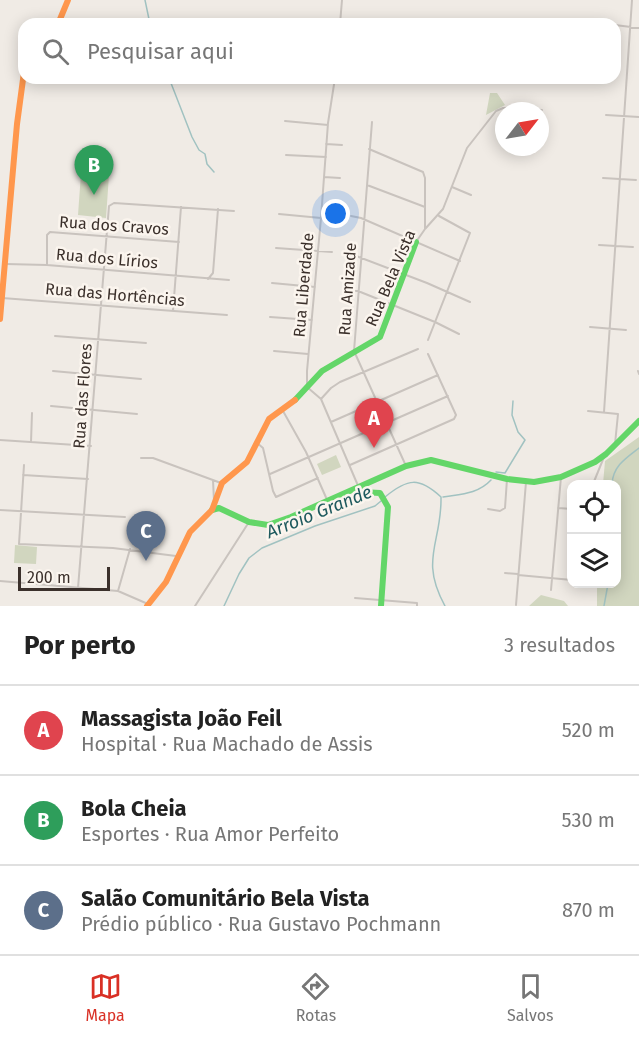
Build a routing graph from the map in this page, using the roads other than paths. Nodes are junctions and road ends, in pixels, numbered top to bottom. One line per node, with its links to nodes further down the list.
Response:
1 (68, 0): 4 (main road)
2 (342, 0): 5 (street)
3 (632, 0): 7 (street)
4 (60, 18)
5 (340, 18)
6 (621, 26): 7 (street)
7 (631, 27): 8 (street); 13 (street)
8 (639, 28)
9 (22, 84): 54 (main road)
10 (334, 84): 17 (street, Rua Liberdade)
11 (495, 112): 29 (street, Rua Bela Vista)
12 (606, 115): 13 (street)
13 (625, 116): 14 (street); 26 (street)
14 (639, 117)
15 (285, 121): 17 (street)
16 (372, 122): 20 (street, Rua Amizade)
17 (328, 125): 18 (street, Rua Liberdade)
18 (327, 144): 19 (street); 22 (street, Rua Liberdade)
19 (342, 145)
20 (369, 149): 28 (street, Rua Amizade); 32 (street)
21 (286, 155): 22 (street)
22 (326, 157): 23 (street, Rua Liberdade)
23 (324, 177): 24 (street); 39 (street, Rua Liberdade)
24 (340, 178)
25 (603, 178): 26 (street)
26 (620, 179): 27 (street); 46 (street)
27 (636, 180)
28 (367, 185): 32 (street); 40 (street, Rua Amizade)
29 (452, 187): 30 (street); 38 (street, Rua Bela Vista)
30 (471, 195)
31 (181, 207): 33 (street); 42 (street, Rua das Flores); 43 (street)
32 (424, 207): 41 (street)
33 (218, 210): 34 (street); 59 (street)
34 (234, 211)
35 (279, 214): 39 (street)
36 (334, 216): 39 (street)
37 (351, 216): 40 (street)
38 (439, 216): 41 (street, Rua Bela Vista); 53 (street)
39 (321, 218): 49 (street, Rua Liberdade)
40 (364, 219): 44 (street); 52 (street, Rua Amizade)
41 (425, 229): 44 (street, Rua Bela Vista)
42 (107, 236): 43 (street, Rua dos Cravos); 55 (street, Rua dos Cravos); 56 (street, Rua das Flores)
43 (179, 242): 58 (street)
44 (416, 242): 53 (street); 57 (main road, Rua Bela Vista)
45 (598, 244): 46 (street)
46 (616, 246): 47 (street); 77 (street)
47 (633, 247)
48 (276, 249): 49 (street)
49 (319, 252): 50 (street); 62 (street, Rua Liberdade)
50 (332, 252)
51 (351, 254): 52 (street)
52 (361, 257): 57 (street); 64 (street, Rua Amizade)
53 (460, 261): 65 (street)
54 (4, 264): 55 (street, Rua dos Lírios); 66 (main road)
55 (47, 265): 56 (street, Rua dos Lírios)
56 (104, 270): 58 (street, Rua dos Lírios); 68 (street, Rua das Flores)
57 (405, 274): 65 (street); 69 (main road, Rua Bela Vista)
58 (177, 277): 59 (street, Rua dos Lírios); 70 (street)
59 (208, 279): 60 (street, Rua dos Lírios)
60 (229, 280)
61 (272, 283): 62 (street)
62 (315, 287): 74 (street, Rua Liberdade)
63 (346, 291): 64 (street)
64 (358, 291): 69 (street); 86 (street, Rua Amizade)
65 (448, 292): 67 (street); 75 (street)
66 (2, 298): 68 (street, Rua das Hortências); 73 (main road)
67 (470, 302)
68 (101, 305): 70 (street, Rua das Hortências); 81 (street, Rua das Flores)
69 (393, 306): 75 (street); 86 (main road, Rua Bela Vista)
70 (173, 312): 71 (street, Rua das Hortências)
71 (227, 315)
72 (270, 317): 74 (street)
73 (0, 319)
74 (312, 320): 87 (street, Rua Liberdade)
75 (435, 322): 79 (street); 82 (street)
76 (590, 327): 77 (street)
77 (610, 329): 78 (street); 102 (street)
78 (626, 330)
79 (459, 334)
80 (55, 336): 81 (street)
81 (98, 339): 83 (street); 91 (street, Rua das Flores)
82 (428, 339)
83 (146, 343)
84 (418, 349): 90 (street)
85 (274, 351): 87 (street)
86 (354, 351): 90 (street); 94 (main road, Rua Bela Vista)
87 (308, 354): 94 (street, Rua Liberdade)
88 (428, 354): 92 (street)
89 (53, 371): 91 (street)
90 (364, 371): 96 (street); 97 (street)
91 (96, 374): 93 (street); 99 (street, Rua das Flores)
92 (438, 375): 95 (street); 97 (street)
93 (141, 379)
94 (307, 387): 96 (street); 100 (main road, Rua Bela Vista)
95 (448, 396): 107 (street); 112 (street)
96 (321, 399): 106 (street)
97 (378, 400): 106 (street); 107 (street)
98 (51, 405): 99 (street)
99 (93, 410): 104 (street); 114 (street, Rua das Flores)
100 (283, 411): 110 (main road, Rua Bela Vista); 116 (street)
101 (588, 411): 102 (street)
102 (604, 412): 113 (street)
103 (32, 413): 109 (street)
104 (137, 414)
105 (639, 421): 113 (main road)
106 (330, 422): 111 (street)
107 (387, 422): 111 (street); 112 (street)
108 (0, 440): 109 (street)
109 (31, 442): 114 (street)
110 (256, 442): 121 (street); 130 (main road, Rua Bela Vista)
111 (339, 443): 116 (street); 119 (street)
112 (396, 444): 119 (street); 120 (street)
113 (615, 444): 115 (main road)
114 (91, 446): 125 (street, Rua das Flores)
115 (606, 454): 123 (main road); 128 (street)
116 (309, 457): 121 (street); 124 (street)
117 (141, 458): 127 (street)
118 (24, 465): 122 (street)
119 (350, 465): 131 (street)
120 (406, 466): 126 (main road); 131 (main road)
121 (270, 474): 124 (street)
122 (23, 475): 125 (street); 138 (street)
123 (561, 477): 129 (main road); 134 (street)
124 (318, 478): 132 (street)
125 (88, 479): 139 (street, Rua das Flores)
126 (507, 479): 129 (main road); 135 (street)
127 (213, 480): 130 (street); 133 (street)
128 (595, 480)
129 (526, 482): 146 (street)
130 (222, 483): 133 (main road)
131 (359, 488): 132 (main road); 154 (main road)
132 (328, 502): 141 (main road)
133 (213, 507): 141 (main road); 144 (main road)
134 (558, 508): 136 (street); 147 (street)
135 (488, 509)
136 (567, 509)
137 (0, 510): 138 (street)
138 (21, 510): 139 (street); 142 (street)
139 (85, 513): 140 (street); 142 (street, Rua das Flores)
140 (125, 517)
141 (249, 522): 158 (street)
142 (81, 548): 143 (street); 150 (street, Rua das Flores)
143 (130, 549): 144 (street); 152 (street)
144 (179, 556): 156 (main road)
145 (505, 573): 146 (street)
146 (518, 574): 147 (street); 157 (street)
147 (552, 578): 148 (street); 151 (street)
148 (567, 580)
149 (0, 581): 150 (street)
150 (78, 588): 152 (street)
151 (551, 590)
152 (118, 591): 156 (street)
153 (355, 598): 154 (street)
154 (381, 602): 155 (street)
155 (417, 604)
156 (147, 605)
157 (516, 605)
158 (195, 606)

